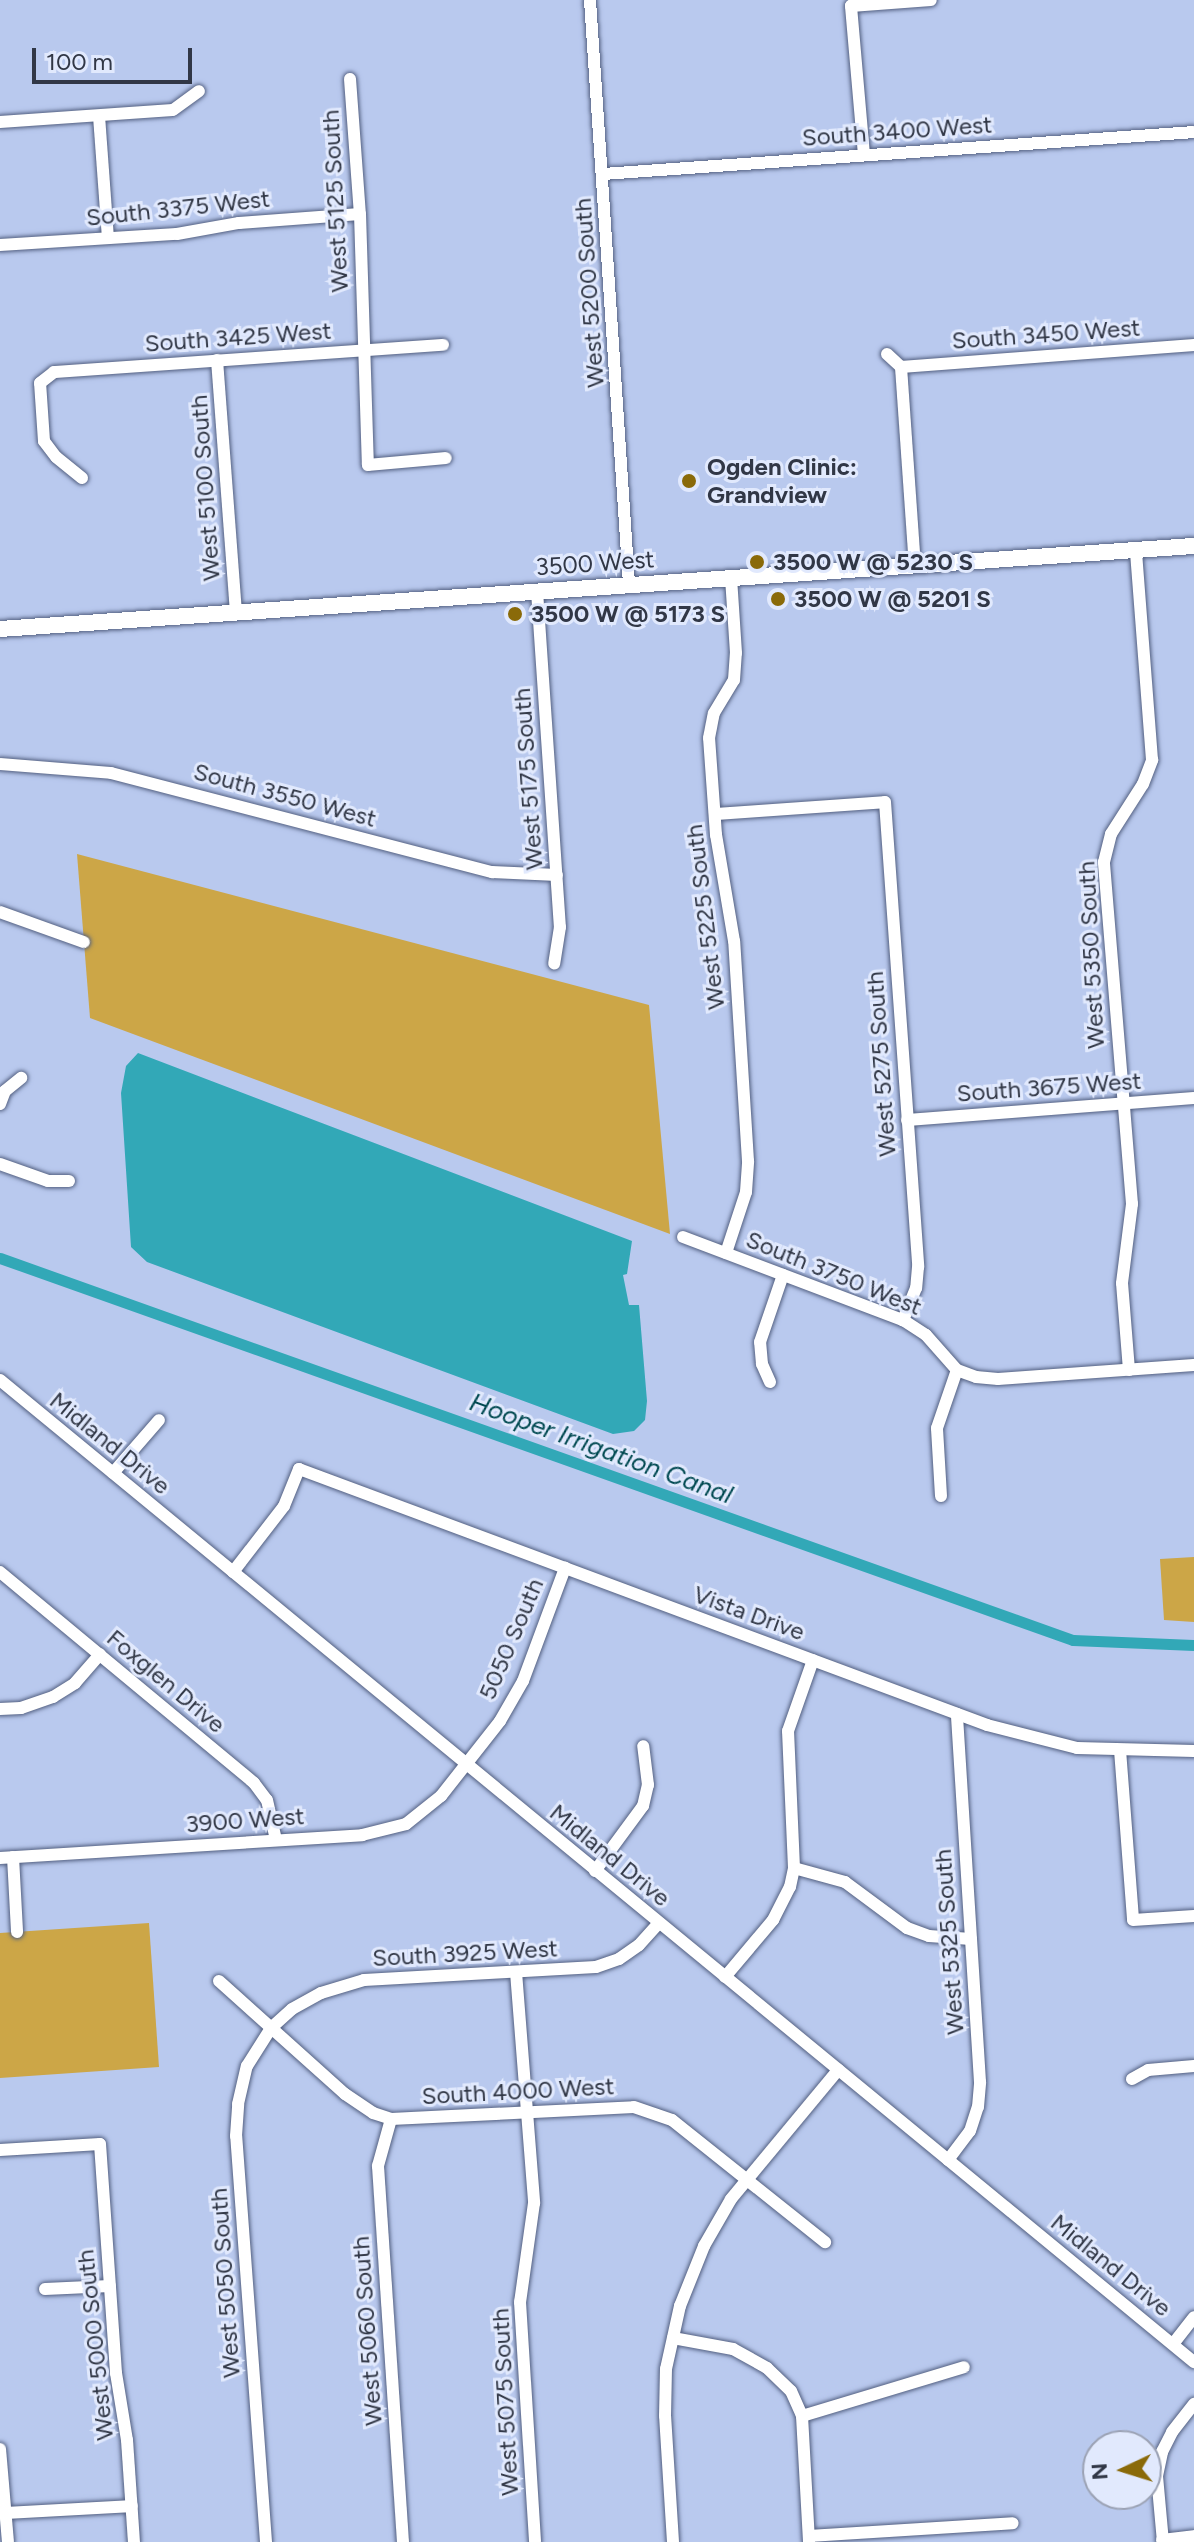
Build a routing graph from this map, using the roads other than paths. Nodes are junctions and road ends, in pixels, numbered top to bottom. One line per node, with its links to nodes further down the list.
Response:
1 (590, 0): 9 (street, West 5200 South)
2 (931, 0): 8 (street)
3 (350, 79): 10 (street, West 5125 South)
4 (199, 91): 5 (street)
5 (99, 116): 6 (street); 11 (street)
6 (0, 122)
7 (1194, 132): 8 (street, South 3400 West)
8 (864, 155): 9 (street, South 3400 West)
9 (603, 174): 25 (street, West 5200 South)
10 (360, 214): 11 (street, South 3375 West); 15 (street, West 5125 South)
11 (108, 238): 12 (street, South 3375 West)
12 (0, 245)
13 (443, 345): 15 (street, South 3425 West)
14 (1194, 345): 18 (street, South 3450 West)
15 (364, 351): 17 (street, South 3425 West); 19 (street, West 5125 South)
16 (887, 354): 18 (street)
17 (217, 360): 20 (street, South 3425 West); 27 (street, West 5100 South)
18 (901, 367): 23 (street)
19 (446, 458)
20 (82, 478)
21 (1194, 546): 22 (main road, 3500 West)
22 (1136, 550): 23 (main road, 3500 West); 38 (street, West 5350 South)
23 (915, 566): 24 (main road, 3500 West)
24 (731, 578): 25 (main road, 3500 West); 30 (street, West 5225 South)
25 (629, 584): 26 (main road, 3500 West)
26 (537, 591): 27 (main road, 3500 West); 31 (street, West 5175 South)
27 (236, 612): 28 (main road, 3500 West)
28 (0, 629)
29 (0, 764): 31 (street, South 3550 West)
30 (715, 814): 39 (street, West 5275 South); 43 (street, West 5225 South)
31 (557, 875): 34 (street, West 5175 South)
32 (0, 912): 33 (street)
33 (84, 942)
34 (554, 964)
35 (21, 1078): 37 (street)
36 (1194, 1098): 38 (street, South 3675 West)
37 (0, 1104)
38 (1122, 1104): 39 (street, South 3675 West); 48 (street, West 5350 South)
39 (907, 1120): 45 (street, West 5275 South)
40 (0, 1164): 41 (street)
41 (69, 1181)
42 (683, 1237): 43 (street, South 3750 West)
43 (726, 1253): 44 (street, South 3750 West)
44 (783, 1275): 45 (street, South 3750 West); 50 (street)
45 (903, 1320): 47 (street, South 3750 West)
46 (1194, 1365): 48 (street)
47 (957, 1370): 48 (street); 53 (street)
48 (1129, 1370)
49 (1, 1382): 52 (street, Midland Drive)
50 (770, 1382)
51 (159, 1420): 52 (street)
52 (113, 1473): 56 (street, Midland Drive)
53 (941, 1496)
54 (565, 1568): 56 (street, Vista Drive); 58 (street, Vista Drive); 64 (street, 5050 South)
55 (0, 1572): 57 (street, Foxglen Drive)
56 (233, 1572): 64 (street, Midland Drive)
57 (100, 1654): 59 (street); 65 (street, Foxglen Drive)
58 (813, 1660): 60 (street, Vista Drive); 67 (street)
59 (0, 1709)
60 (957, 1714): 62 (street, Vista Drive); 72 (street, West 5325 South)
61 (643, 1746): 68 (street)
62 (1120, 1750): 63 (street, Vista Drive); 69 (street)
63 (1194, 1751)
64 (466, 1764): 65 (street, 3900 West); 68 (street, Midland Drive)
65 (276, 1840): 66 (street, 3900 West)
66 (6, 1857): 71 (street)
67 (794, 1868): 72 (street); 74 (street)
68 (595, 1871): 70 (street, Midland Drive)
69 (1194, 1916)
70 (659, 1923): 73 (street, South 3925 West); 74 (street, Midland Drive)
71 (17, 1932)
72 (971, 1939): 83 (street, West 5325 South)
73 (516, 1972): 76 (street, South 3925 West); 80 (street, West 5075 South)
74 (725, 1977): 78 (street, Midland Drive)
75 (219, 1981): 76 (street, South 4000 West)
76 (271, 2028): 81 (street, South 4000 West); 104 (street, West 5050 South)
77 (1194, 2066): 79 (street)
78 (838, 2070): 83 (street, Midland Drive); 84 (street)
79 (1132, 2079)
80 (527, 2112): 81 (street, South 4000 West); 84 (street, South 4000 West); 106 (street, West 5075 South)
81 (391, 2119): 105 (street, West 5060 South)
82 (0, 2150): 86 (street, West 5000 South)
83 (948, 2160): 90 (street, Midland Drive)
84 (747, 2180): 85 (street, South 4000 West); 89 (street)
85 (825, 2242)
86 (110, 2286): 87 (street); 96 (street, West 5000 South)
87 (45, 2289)
88 (1194, 2317): 90 (street)
89 (673, 2338): 94 (street); 107 (street)
90 (1173, 2344): 91 (street, Midland Drive)
91 (1194, 2362)
92 (964, 2367): 94 (street)
93 (1194, 2404): 101 (street)
94 (802, 2416): 100 (street)
95 (0, 2449): 97 (street)
96 (132, 2506): 97 (street); 103 (street, West 5000 South)
97 (7, 2513): 102 (street)
98 (1013, 2523): 100 (street)
99 (1194, 2536): 101 (street)
100 (809, 2539)
101 (1162, 2541)
102 (8, 2542)
103 (134, 2542)
104 (266, 2542)
105 (403, 2542)
106 (535, 2542)
107 (673, 2542)

